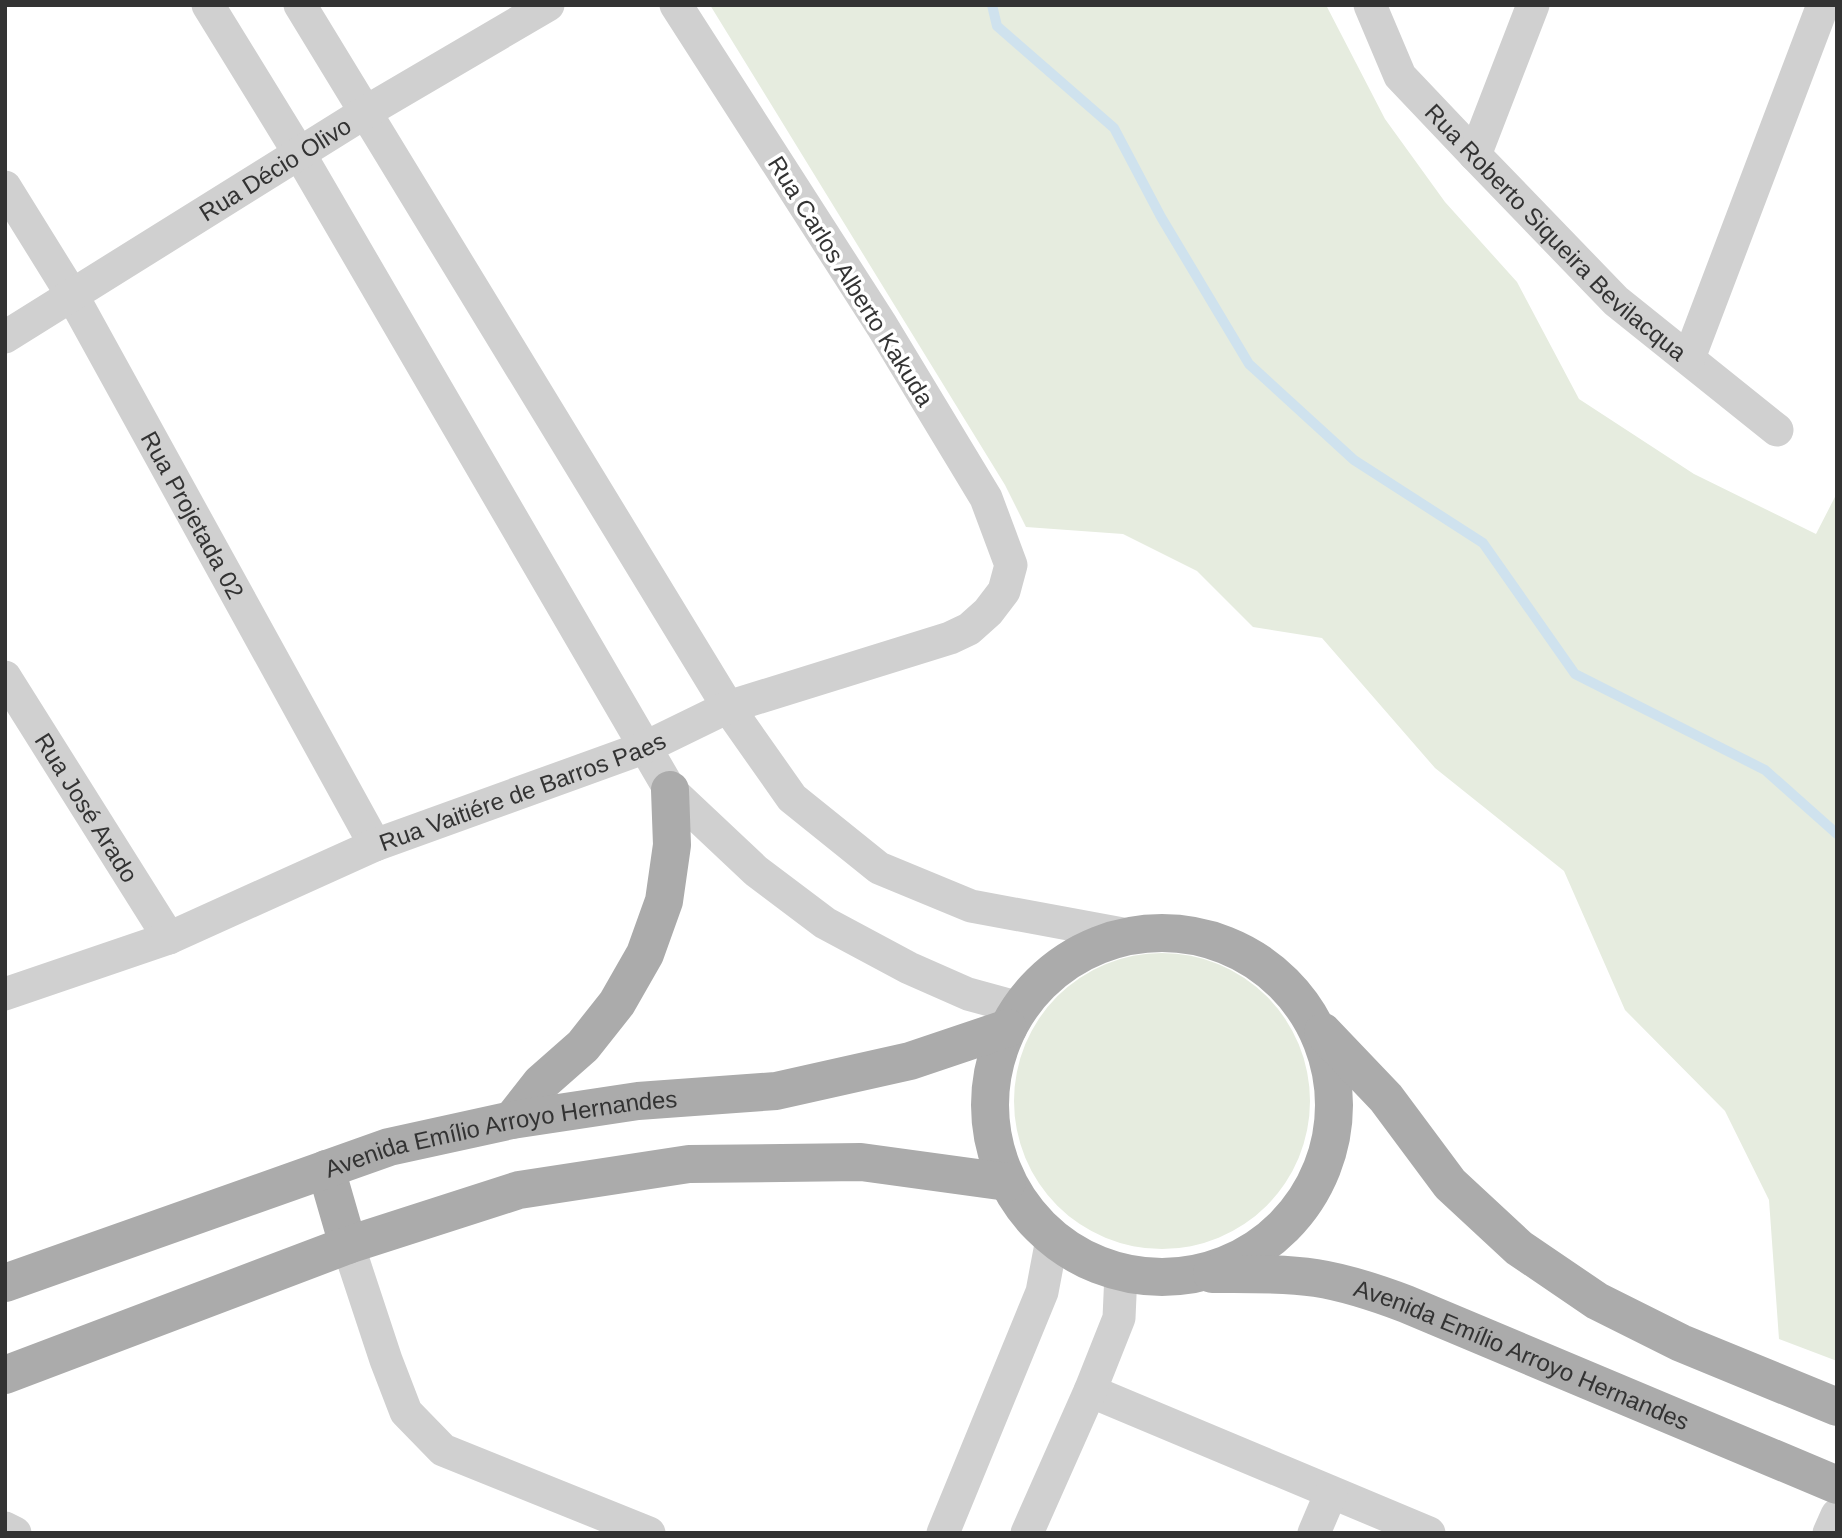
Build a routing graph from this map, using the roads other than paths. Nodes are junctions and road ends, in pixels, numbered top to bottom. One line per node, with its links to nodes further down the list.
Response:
1 (208, 5): 9 (street)
2 (300, 5): 8 (street)
3 (548, 5): 8 (street, Rua Décio Olivo)
4 (676, 5): 16 (street, Rua Carlos Alberto Kakuda)
5 (1370, 5): 10 (street, Rua Roberto Siqueira Bevilacqua)
6 (1823, 5): 14 (street)
7 (1532, 6): 10 (street)
8 (364, 113): 9 (street, Rua Décio Olivo); 18 (street)
9 (299, 153): 12 (street, Rua Décio Olivo); 19 (street)
10 (1475, 155): 14 (street, Rua Roberto Siqueira Bevilacqua)
11 (5, 187): 12 (street, Rua Projetada 02)
12 (72, 295): 13 (street, Rua Décio Olivo); 21 (street, Rua Projetada 02)
13 (5, 337)
14 (1689, 358): 15 (street, Rua Roberto Siqueira Bevilacqua)
15 (1777, 429)
16 (1012, 565): 18 (street, Rua Vaitiére de Barros Paes)
17 (5, 677): 23 (street, Rua José Arado)
18 (728, 708): 19 (street, Rua Vaitiére de Barros Paes); 22 (street)
19 (646, 747): 20 (street); 21 (street, Rua Vaitiére de Barros Paes)
20 (670, 790): 25 (street); 27 (main road)
21 (375, 845): 23 (street, Rua Vaitiére de Barros Paes)
22 (1128, 935): 25 (main road); 26 (main road)
23 (169, 938): 24 (street, Rua Vaitiére de Barros Paes)
24 (5, 994)
25 (1013, 1018): 27 (main road, Avenida Emílio Arroyo Hernandes); 29 (main road)
26 (1317, 1026): 33 (main road); 37 (main road)
27 (512, 1120): 28 (main road, Avenida Emílio Arroyo Hernandes)
28 (326, 1169): 31 (main road); 34 (main road, Avenida Emílio Arroyo Hernandes)
29 (1007, 1182): 30 (main road); 31 (main road)
30 (1052, 1238): 32 (main road); 44 (street)
31 (348, 1245): 35 (main road); 43 (street)
32 (1121, 1273): 33 (main road); 36 (street)
33 (1196, 1274): 38 (main road, Avenida Emílio Arroyo Hernandes)
34 (5, 1283)
35 (5, 1376)
36 (1090, 1391): 39 (street); 45 (street)
37 (1837, 1406)
38 (1837, 1485)
39 (1331, 1493): 46 (street); 47 (street)
40 (1837, 1515): 48 (street)
41 (5, 1531): 42 (street)
42 (15, 1533)
43 (649, 1533)
44 (943, 1533)
45 (1027, 1533)
46 (1314, 1533)
47 (1429, 1533)
48 (1829, 1533)

